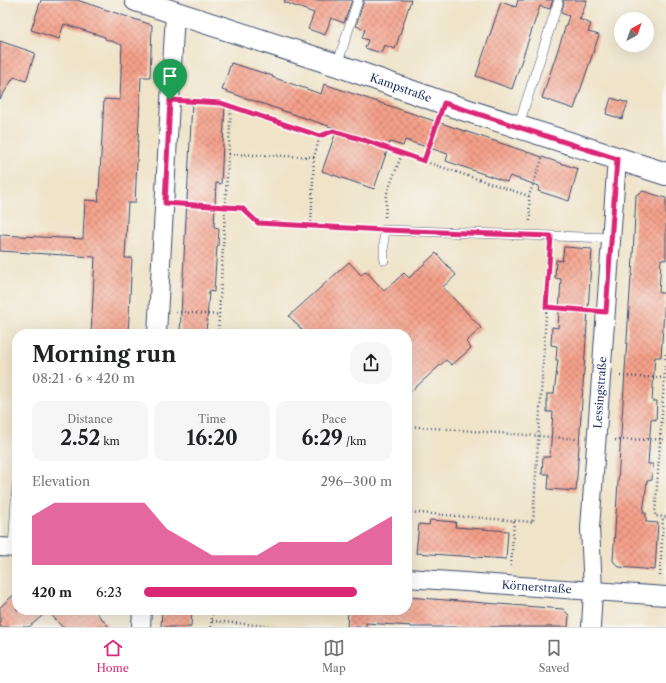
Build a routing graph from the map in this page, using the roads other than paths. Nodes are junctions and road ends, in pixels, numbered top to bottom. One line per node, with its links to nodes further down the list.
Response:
1 (136, 0): 4 (street, Kampstraße)
2 (358, 0): 5 (lane)
3 (558, 2): 6 (lane)
4 (175, 13): 5 (street, Kampstraße); 11 (street)
5 (337, 65): 6 (street, Kampstraße)
6 (518, 127): 7 (street, Kampstraße)
7 (617, 159): 8 (street, Kampstraße); 9 (street, Lessingstraße)
8 (666, 174)
9 (611, 238): 10 (lane); 15 (street, Lessingstraße)
10 (384, 260)
11 (158, 329)
12 (12, 530): 13 (lane)
13 (10, 548)
14 (412, 578): 15 (street, Körnerstraße)
15 (593, 590): 16 (street, Körnerstraße); 19 (street, Lessingstraße)
16 (663, 596)
17 (142, 615): 18 (street)
18 (141, 627)
19 (591, 627)

